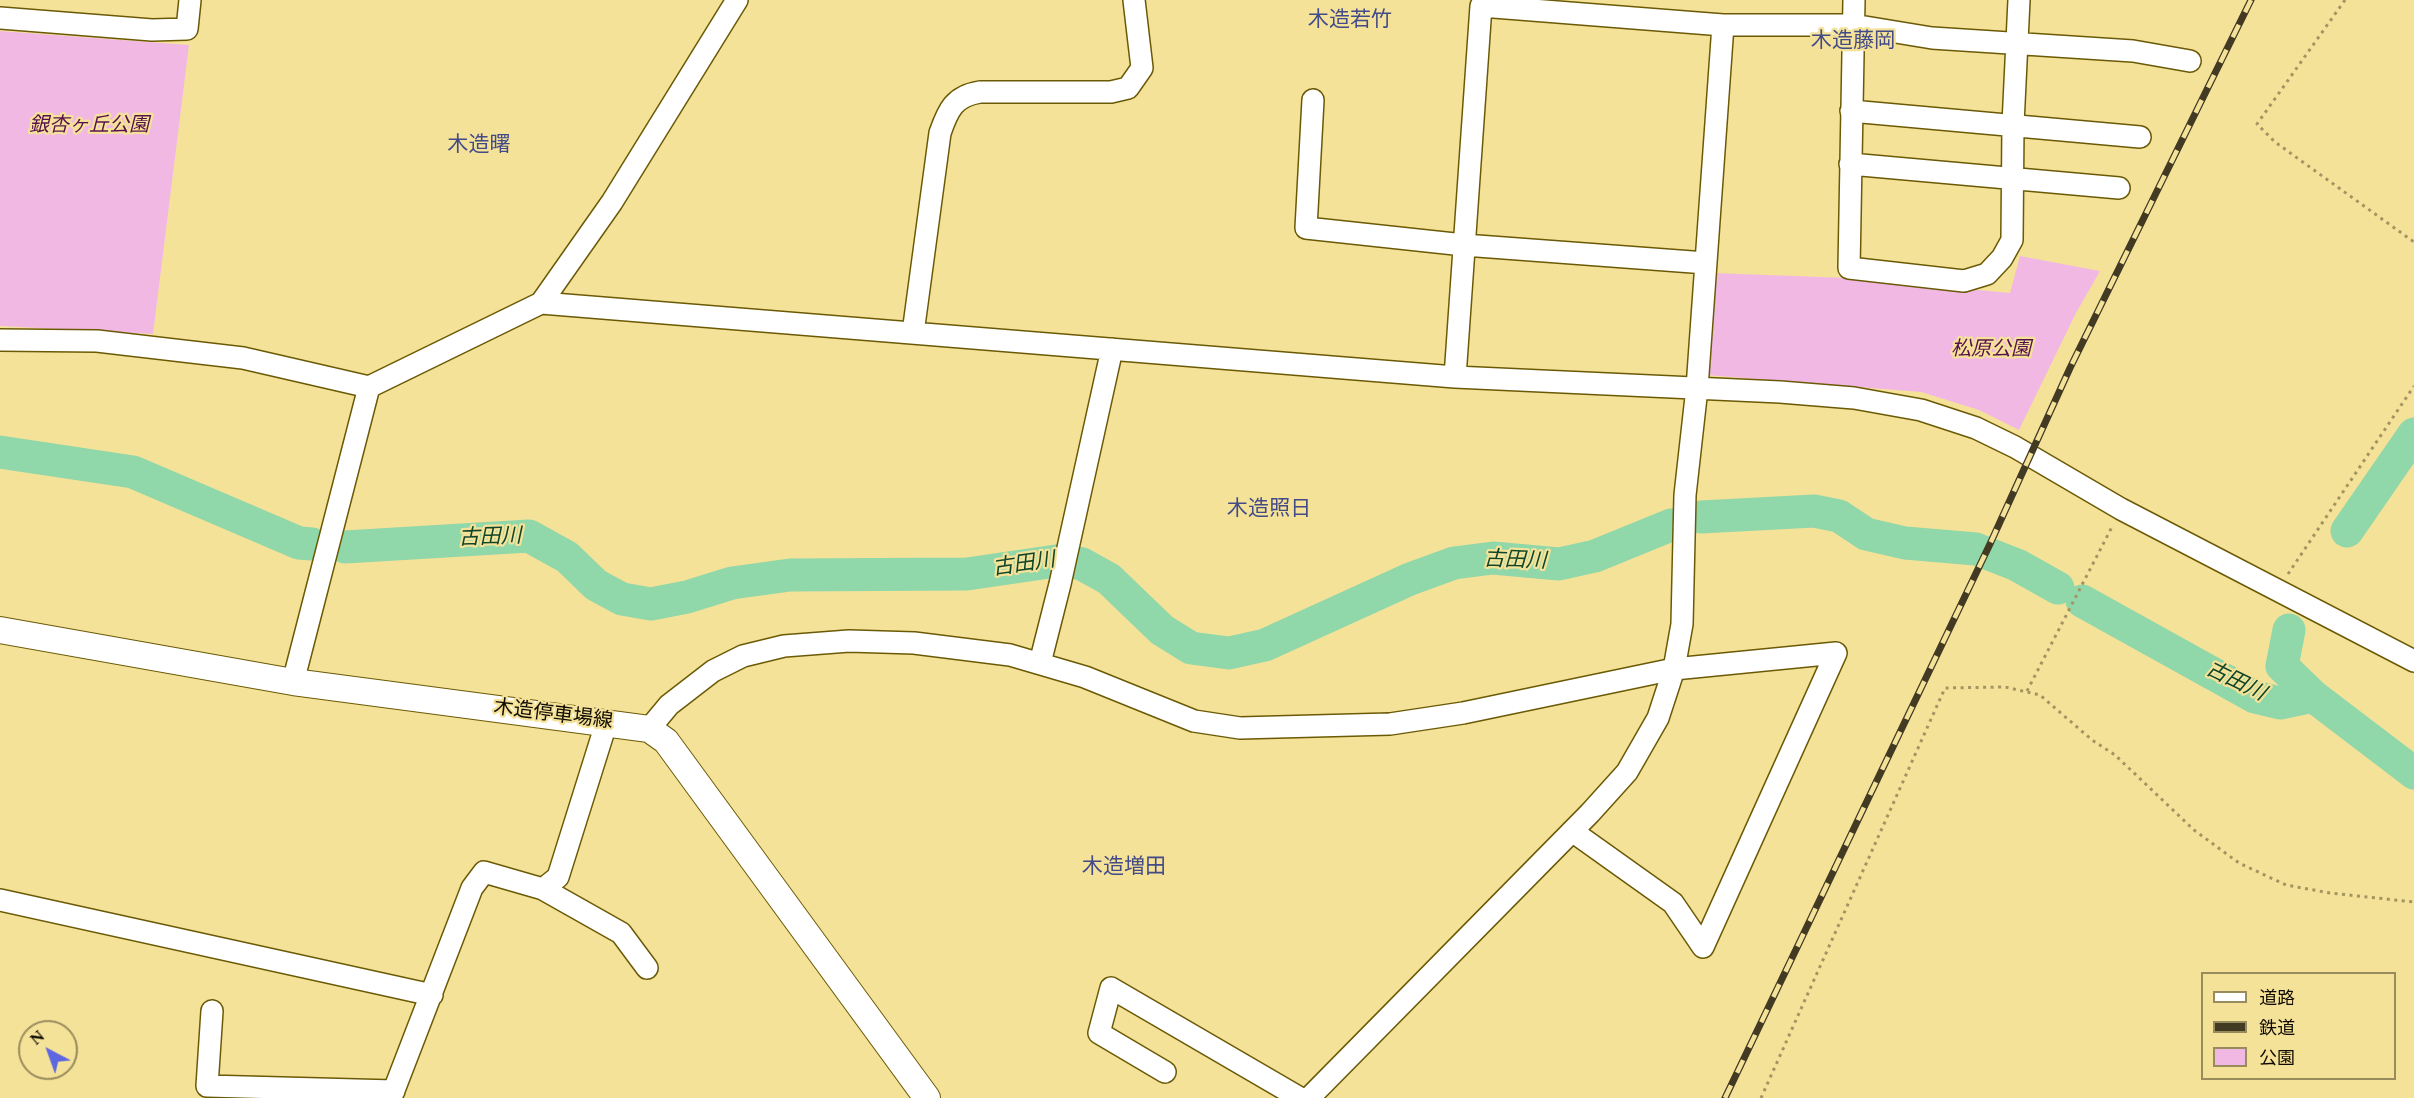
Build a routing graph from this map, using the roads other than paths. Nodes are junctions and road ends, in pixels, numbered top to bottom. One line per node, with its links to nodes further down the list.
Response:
1 (190, 0): 6 (street)
2 (737, 0): 20 (street)
3 (1134, 0): 21 (street)
4 (1854, 0): 8 (street)
5 (2019, 0): 9 (street)
6 (0, 18)
7 (1724, 25): 8 (street); 18 (street); 19 (street)
8 (1853, 26): 9 (street); 12 (street)
9 (2018, 43): 10 (street); 13 (street)
10 (2190, 61)
11 (1313, 100): 18 (street)
12 (1851, 111): 13 (street); 15 (street)
13 (2013, 124): 14 (street); 16 (street)
14 (2140, 137)
15 (1850, 164): 16 (street); 16 (street)
16 (2012, 180): 17 (street)
17 (2120, 188)
18 (1464, 245): 19 (street); 24 (street)
19 (1706, 263): 26 (street)
20 (541, 303): 21 (street); 25 (street)
21 (913, 333): 23 (street)
22 (0, 340): 25 (street)
23 (1112, 349): 24 (street); 29 (street)
24 (1455, 377): 26 (street)
25 (369, 387): 31 (street)
26 (1696, 388): 28 (street); 30 (street)
27 (0, 630): 31 (main road, 木造停車場線)
28 (2414, 661)
29 (1040, 663): 30 (street); 33 (street)
30 (1674, 669): 34 (street); 34 (street)
31 (294, 682): 32 (main road, 木造停車場線)
32 (606, 724): 33 (main road, 木造停車場線); 35 (street)
33 (649, 729): 42 (main road)
34 (1572, 831): 44 (street)
35 (543, 889): 37 (street); 38 (street)
36 (0, 900): 38 (street)
37 (647, 968)
38 (432, 994): 41 (street)
39 (212, 1011): 41 (street)
40 (1165, 1072): 43 (street)
41 (392, 1094)
42 (927, 1098)
43 (1300, 1098)
44 (1309, 1098)

